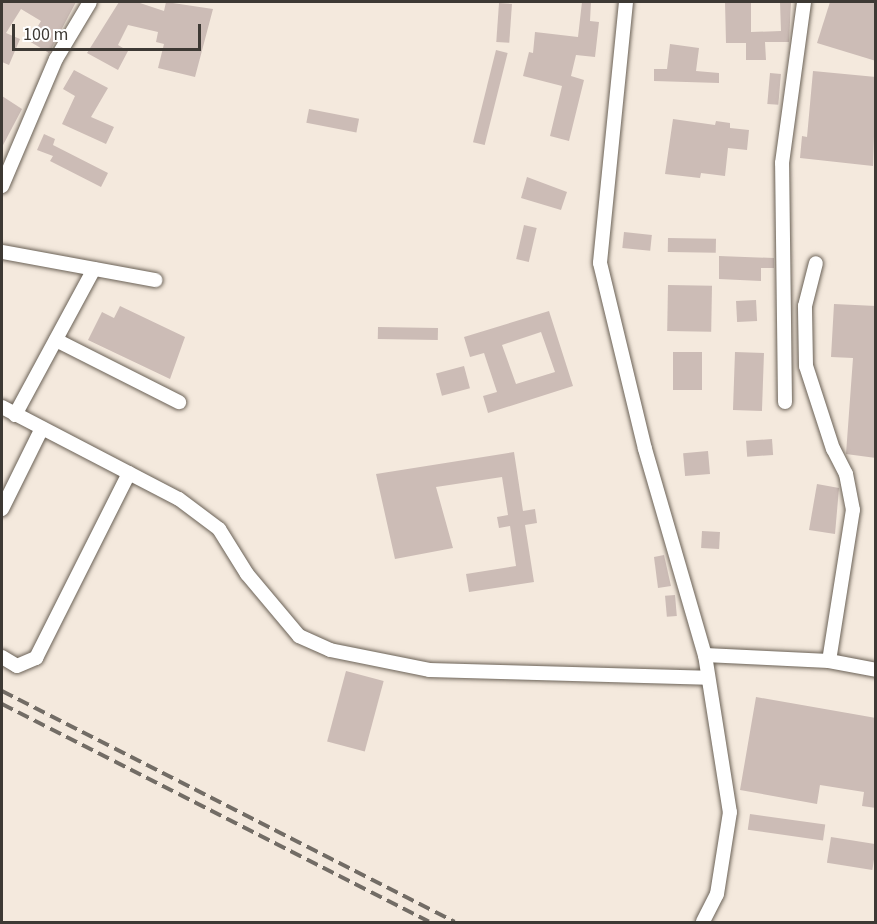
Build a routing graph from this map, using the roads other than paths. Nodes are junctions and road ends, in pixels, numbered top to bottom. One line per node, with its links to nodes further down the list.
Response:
1 (90, 2): 4 (street)
2 (626, 2): 17 (street)
3 (804, 2): 11 (street)
4 (2, 186)
5 (2, 252): 7 (street)
6 (816, 263): 19 (street)
7 (94, 269): 8 (street); 9 (street)
8 (155, 280)
9 (56, 340): 10 (street); 13 (street)
10 (180, 402)
11 (785, 402)
12 (2, 407): 13 (street)
13 (15, 415): 14 (street)
14 (42, 428): 15 (street); 16 (street)
15 (129, 473): 18 (street); 21 (street)
16 (2, 509)
17 (705, 655): 19 (street); 21 (street)
18 (2, 657)
19 (829, 661): 20 (street)
20 (876, 670)
21 (707, 678): 22 (street)
22 (703, 922)

